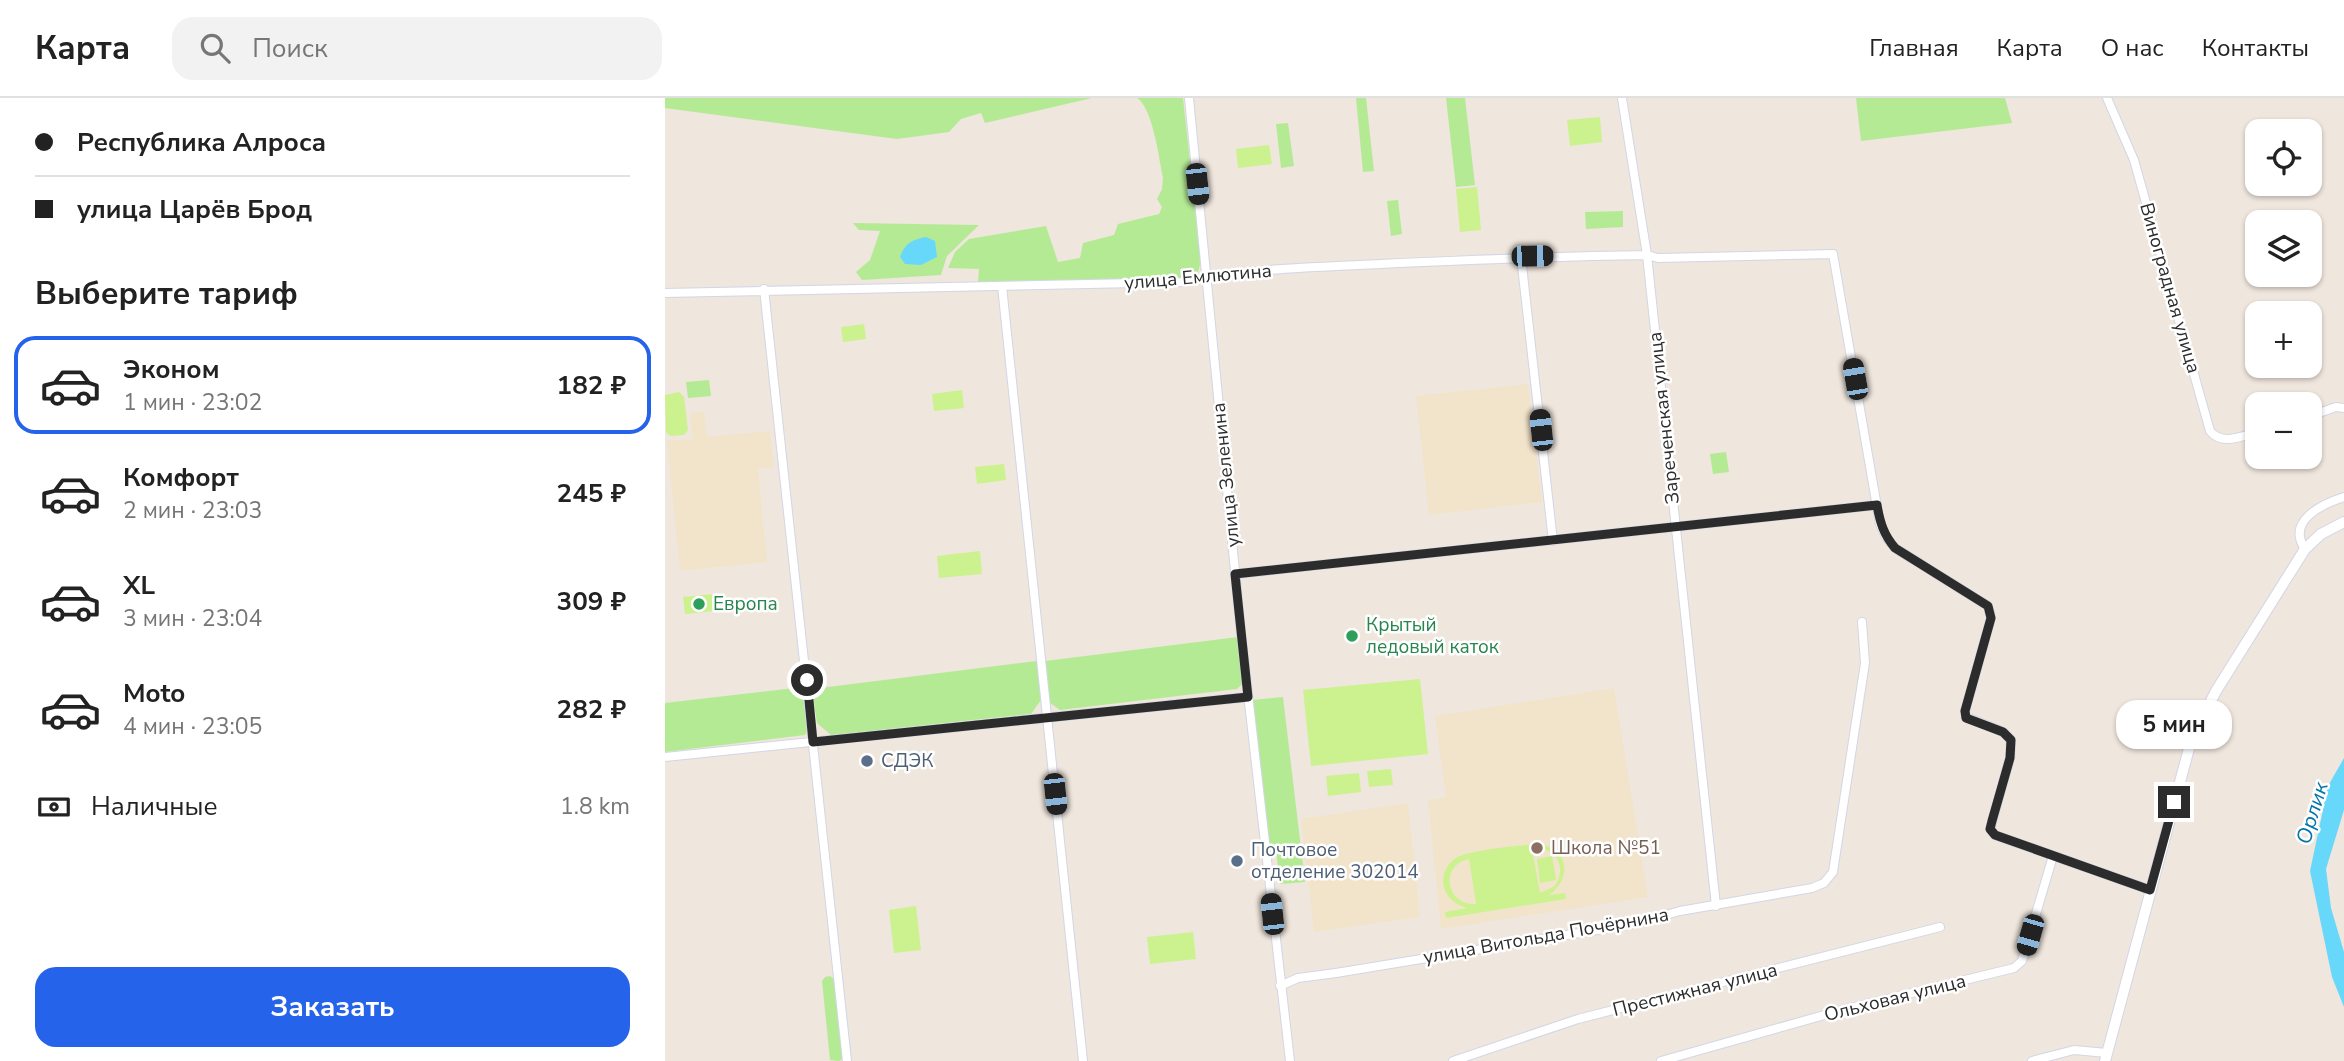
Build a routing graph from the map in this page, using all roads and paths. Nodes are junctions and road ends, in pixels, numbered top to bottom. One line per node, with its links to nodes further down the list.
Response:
1 (1189, 98): 6 (street, улица Зеленина)
2 (1622, 98): 4 (street, Зареченская улица)
3 (2107, 98): 12 (street, Виноградная улица)
4 (1647, 255): 5 (street, улица Емлютина); 14 (street, улица Емлютина); 16 (street, Зареченская улица)
5 (1521, 257): 6 (street, улица Емлютина); 17 (street)
6 (1207, 277): 7 (street, улица Емлютина); 19 (street, улица Зеленина)
7 (1002, 286): 8 (street, улица Емлютина); 22 (street)
8 (764, 289): 9 (street, улица Емлютина); 23 (street)
9 (665, 293)
10 (2344, 408): 11 (street)
11 (2322, 412)
12 (2245, 435)
13 (2344, 497): 18 (street)
14 (1877, 505): 16 (street); 25 (street)
15 (2344, 522): 18 (street)
16 (1676, 528): 17 (street); 27 (street, Зареченская улица)
17 (1553, 541): 19 (street)
18 (2305, 549): 26 (street)
19 (1235, 574): 21 (street, улица Зеленина)
20 (1862, 622): 27 (street, улица Витольда Почёрнина)
21 (1248, 697): 22 (street); 29 (street, улица Зеленина)
22 (1047, 719): 23 (street); 32 (street)
23 (813, 742): 24 (street); 31 (street)
24 (665, 757)
25 (2053, 856): 26 (street); 35 (street, Ольховая улица)
26 (2150, 890): 30 (street)
27 (1717, 906): 29 (street, улица Витольда Почёрнина)
28 (1940, 927): 34 (street, Престижная улица)
29 (1280, 986): 33 (street, улица Зеленина)
30 (2106, 1057): 36 (street)
31 (847, 1061)
32 (1083, 1061)
33 (1290, 1061)
34 (1453, 1061)
35 (1661, 1061)
36 (2032, 1061)

